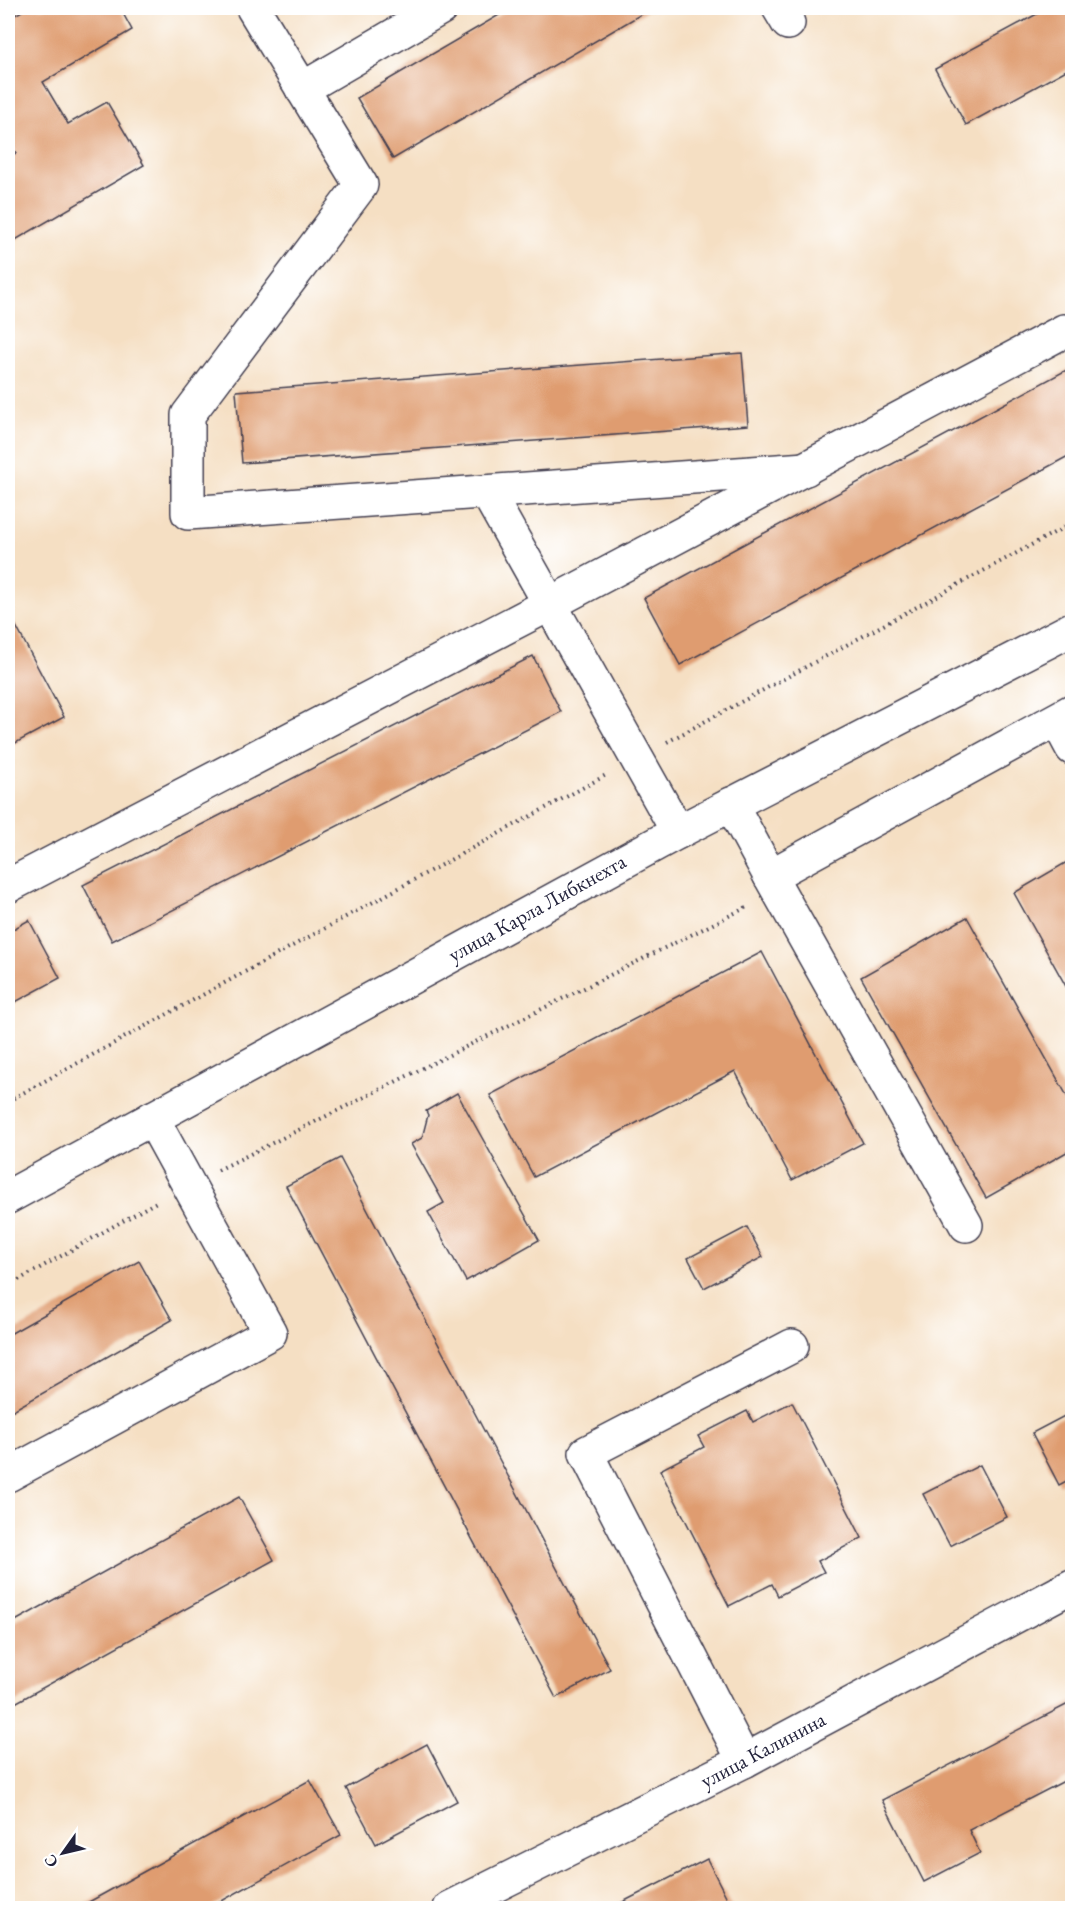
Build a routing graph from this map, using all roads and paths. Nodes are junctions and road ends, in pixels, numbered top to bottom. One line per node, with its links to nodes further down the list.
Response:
1 (253, 8): 3 (street)
2 (441, 8): 3 (street)
3 (302, 89): 6 (street)
4 (1064, 331): 5 (street)
5 (806, 469): 6 (street); 8 (street)
6 (488, 492): 8 (street)
7 (1072, 523): 12 (path)
8 (550, 604): 12 (street); 16 (street)
9 (1072, 629): 13 (street, улица Карла Либкнехта)
10 (1065, 716): 11 (street); 15 (street)
11 (1072, 748)
12 (637, 759): 14 (street); 17 (path)
13 (732, 804): 14 (street, улица Карла Либкнехта); 15 (street)
14 (678, 832): 18 (street, улица Карла Либкнехта)
15 (774, 883): 19 (path); 21 (street)
16 (8, 886)
17 (8, 1101)
18 (152, 1118): 19 (street); 20 (street, улица Карла Либкнехта)
19 (189, 1185): 22 (path); 24 (street)
20 (8, 1197)
21 (966, 1225)
22 (8, 1287)
23 (792, 1346): 26 (street)
24 (8, 1475)
25 (1072, 1586): 26 (street, улица Калинина)
26 (744, 1761): 27 (street, улица Калинина)
27 (450, 1908)

